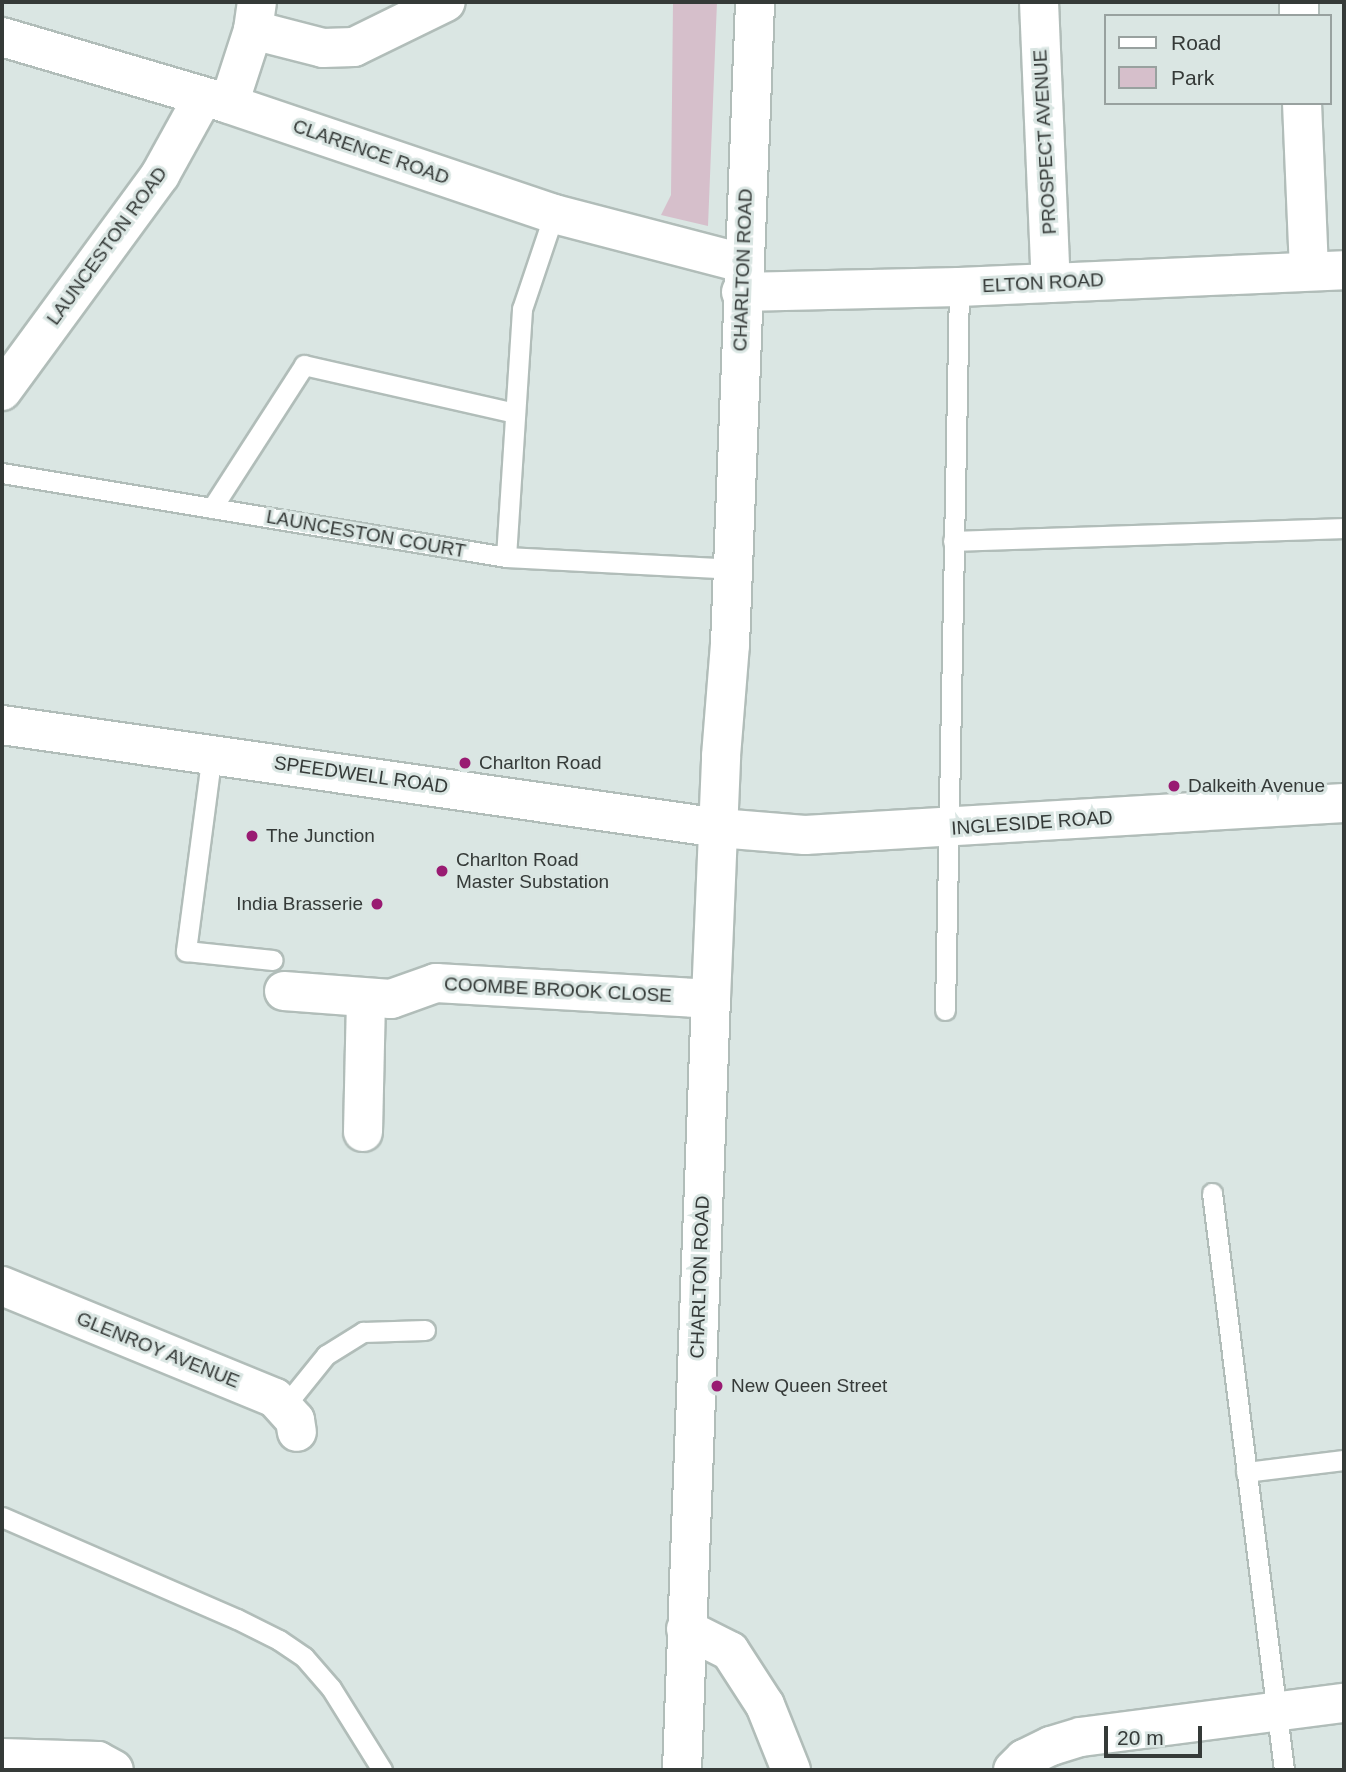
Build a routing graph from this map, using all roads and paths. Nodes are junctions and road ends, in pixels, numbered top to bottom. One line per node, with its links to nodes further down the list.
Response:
1 (446, 2): 4 (street)
2 (755, 2): 10 (street, CHARLTON ROAD)
3 (1039, 2): 11 (street, PROSPECT AVENUE)
4 (255, 16): 6 (street, LAUNCESTON ROAD)
5 (2, 37): 6 (street, CLARENCE ROAD)
6 (216, 100): 8 (street, CLARENCE ROAD); 13 (street, LAUNCESTON ROAD)
7 (1302, 105): 9 (street)
8 (554, 214): 10 (street, CLARENCE ROAD); 14 (lane)
9 (1326, 270): 11 (street, ELTON ROAD)
10 (742, 278): 12 (street, ELTON ROAD); 20 (street, CHARLTON ROAD)
11 (1051, 283): 12 (street, ELTON ROAD)
12 (959, 287): 18 (lane)
13 (2, 391)
14 (516, 413): 16 (lane); 19 (lane)
15 (2, 473): 16 (lane, LAUNCESTON COURT)
16 (212, 508): 19 (lane, LAUNCESTON COURT)
17 (1344, 528): 18 (lane)
18 (953, 541): 25 (lane)
19 (506, 557): 20 (lane, LAUNCESTON COURT)
20 (732, 569): 24 (street, CHARLTON ROAD)
21 (2, 725): 22 (street, SPEEDWELL ROAD)
22 (212, 753): 24 (street, SPEEDWELL ROAD); 26 (lane)
23 (1344, 803): 25 (street, INGLESIDE ROAD)
24 (719, 828): 25 (street, INGLESIDE ROAD); 28 (street, CHARLTON ROAD)
25 (947, 828): 29 (lane)
26 (279, 976): 27 (street, COOMBE BROOK CLOSE)
27 (366, 998): 28 (street, COOMBE BROOK CLOSE); 30 (street)
28 (711, 999): 38 (street, CHARLTON ROAD)
29 (944, 1010)
30 (363, 1132)
31 (1212, 1193): 36 (lane)
32 (2, 1286): 34 (street, GLENROY AVENUE)
33 (425, 1330): 34 (lane)
34 (291, 1420)
35 (1344, 1460): 36 (lane)
36 (1246, 1472): 40 (lane)
37 (2, 1517): 44 (lane)
38 (686, 1629): 42 (street, CHARLTON ROAD); 45 (street)
39 (1344, 1703): 40 (street)
40 (1276, 1712): 46 (street); 47 (lane)
41 (2, 1758): 43 (street)
42 (682, 1759)
43 (114, 1770)
44 (382, 1770)
45 (791, 1770)
46 (1013, 1770)
47 (1284, 1770)

